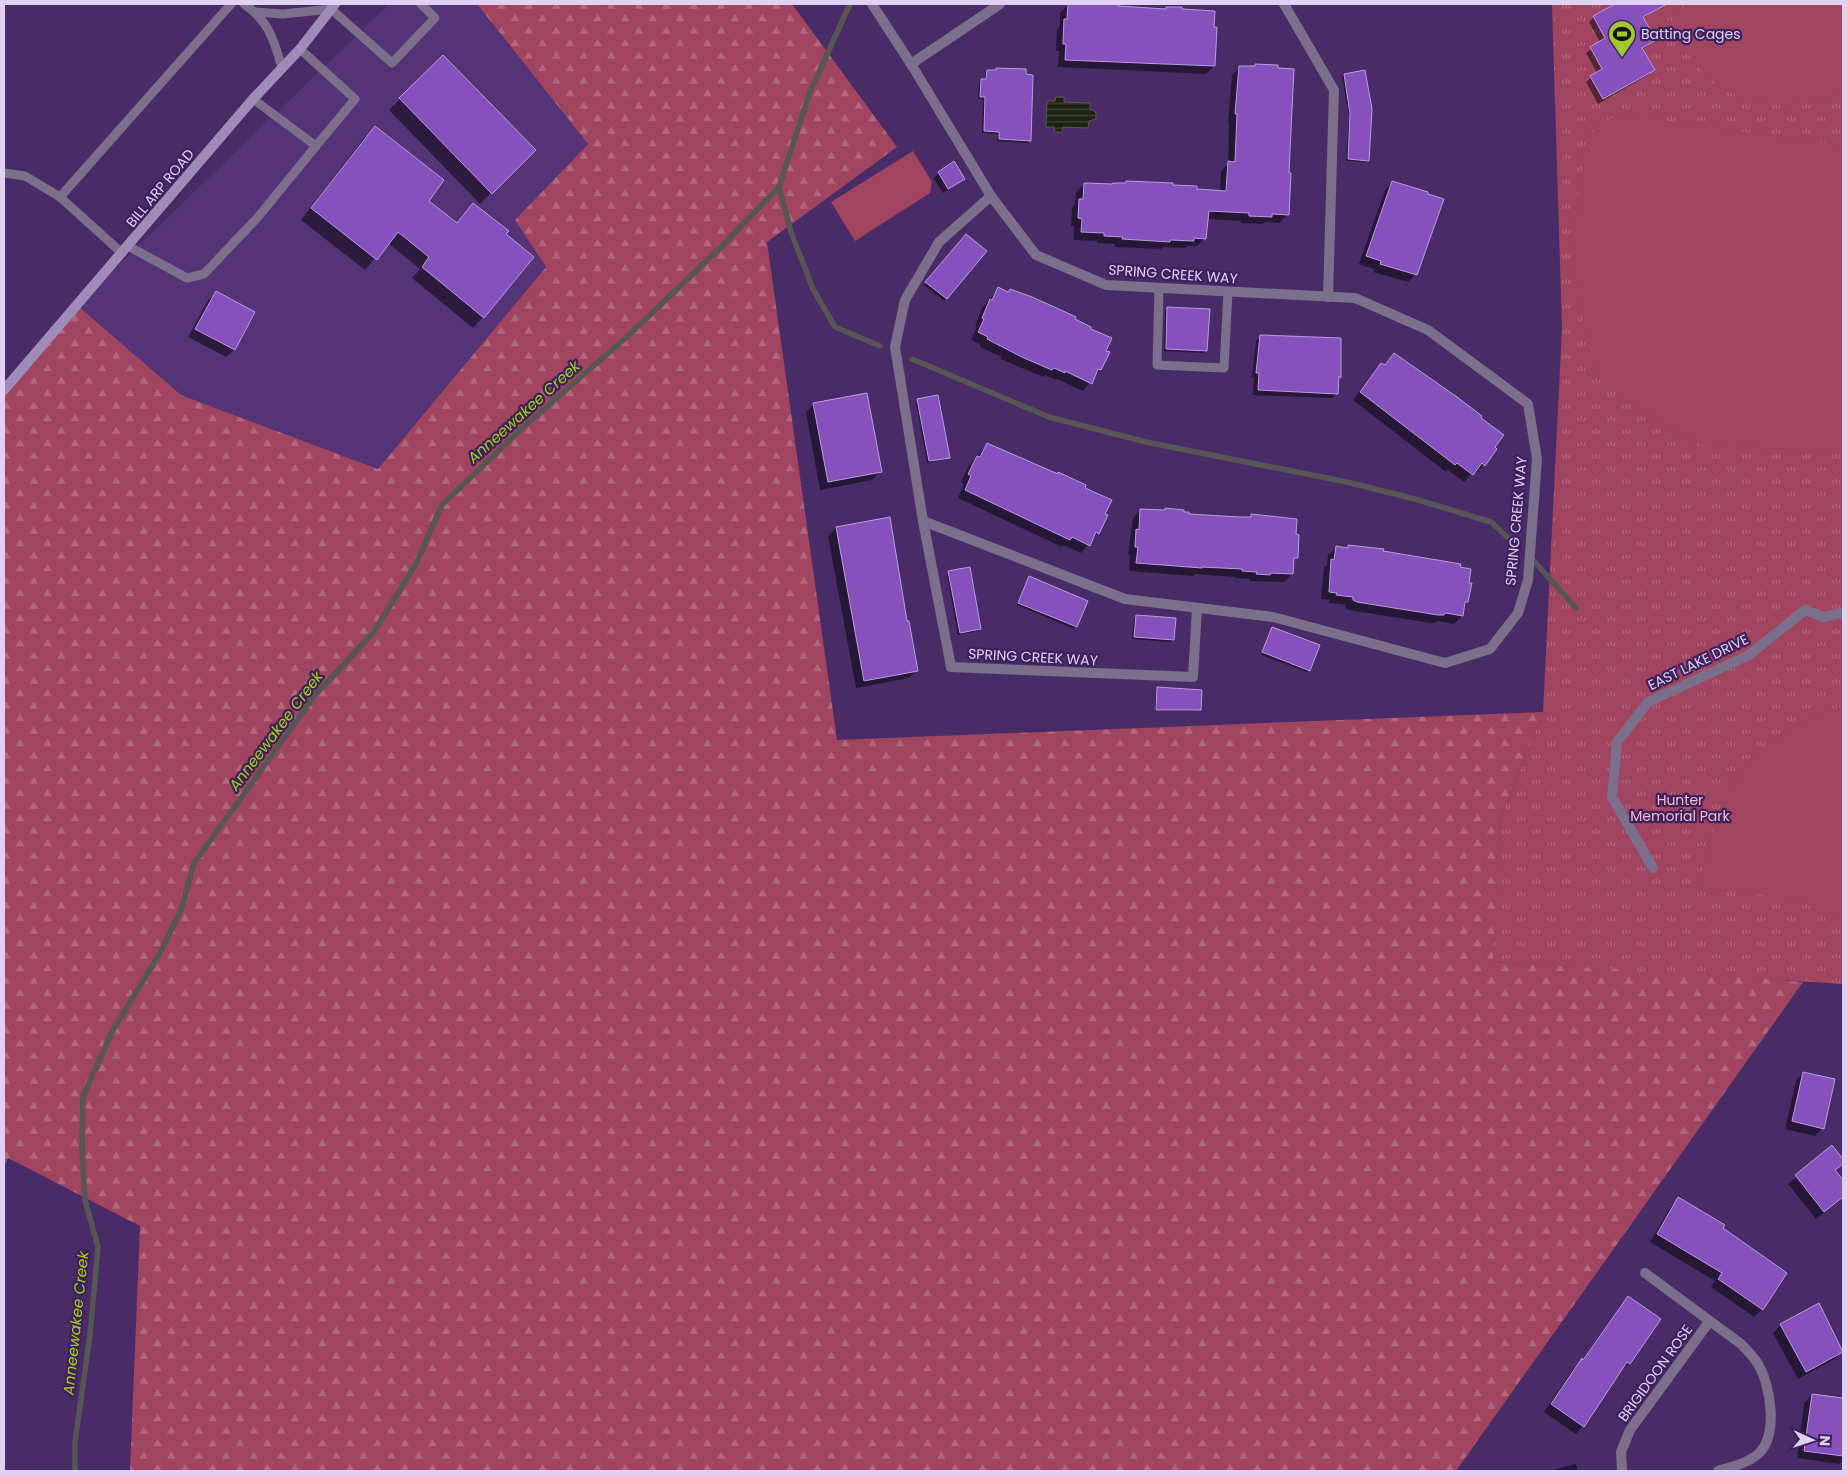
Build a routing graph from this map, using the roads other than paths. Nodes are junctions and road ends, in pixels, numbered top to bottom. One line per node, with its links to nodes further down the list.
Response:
1 (231, 4): 16 (lane)
2 (244, 4): 8 (lane)
3 (421, 4): 7 (lane)
4 (872, 4): 10 (street, SPRING CREEK WAY)
5 (1000, 4): 10 (street)
6 (1284, 4): 20 (street)
7 (333, 6): 8 (lane); 9 (main road, BILL ARP ROAD)
8 (256, 12): 11 (lane)
9 (300, 49): 11 (main road, BILL ARP ROAD); 13 (lane)
10 (911, 64): 15 (street, SPRING CREEK WAY)
11 (282, 68): 12 (main road, BILL ARP ROAD)
12 (253, 99): 13 (lane); 17 (main road, BILL ARP ROAD)
13 (316, 146): 17 (lane)
14 (4, 173): 16 (lane)
15 (991, 196): 18 (street, SPRING CREEK WAY); 22 (street, SPRING CREEK WAY)
16 (60, 197): 17 (lane)
17 (125, 249): 21 (main road, BILL ARP ROAD)
18 (1159, 288): 19 (street, SPRING CREEK WAY); 19 (lane)
19 (1228, 292): 20 (street, SPRING CREEK WAY)
20 (1328, 297): 23 (street, SPRING CREEK WAY)
21 (4, 390)
22 (923, 521): 23 (street, SPRING CREEK WAY); 23 (street, SPRING CREEK WAY)
23 (1197, 608)
24 (1843, 613): 25 (street, EAST LAKE DRIVE)
25 (1653, 868)
26 (1645, 1273): 27 (street, BRIGIDOON ROSE)
27 (1709, 1322): 28 (street, BRIGIDOON ROSE); 29 (street, BRIGIDOON ROSE)
28 (1622, 1471)
29 (1718, 1471)

